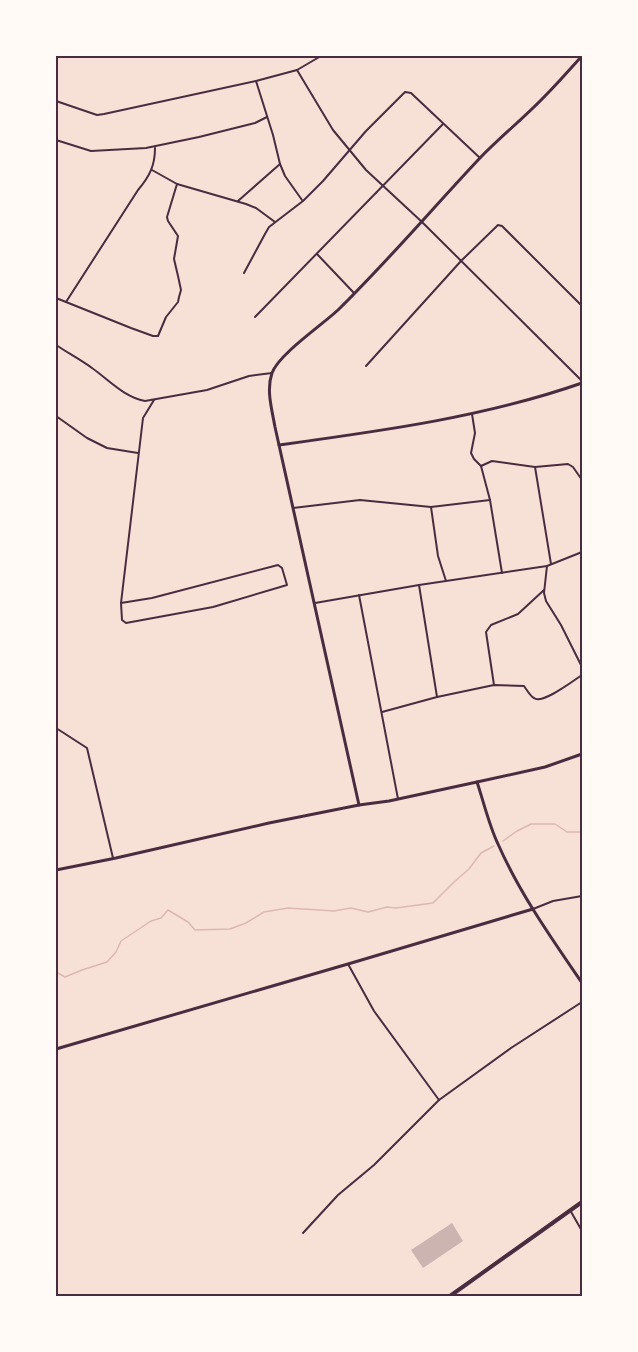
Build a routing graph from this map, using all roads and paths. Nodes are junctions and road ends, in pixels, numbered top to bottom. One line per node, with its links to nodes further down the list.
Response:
1 (321, 56): 3 (street)
2 (582, 56): 11 (street)
3 (297, 70): 4 (street); 10 (street)
4 (256, 81): 5 (street); 6 (street)
5 (56, 101)
6 (267, 117): 9 (street); 12 (street)
7 (443, 124): 10 (street); 11 (street); 15 (street)
8 (56, 140): 9 (street)
9 (155, 146): 13 (street)
10 (350, 150): 15 (street); 17 (street)
11 (480, 158): 19 (street)
12 (280, 164): 16 (street); 17 (street)
13 (152, 170): 14 (street); 25 (street)
14 (177, 184): 16 (street); 25 (street)
15 (383, 186): 19 (street); 20 (street)
16 (238, 201): 18 (street)
17 (303, 201): 18 (street)
18 (275, 222): 22 (street)
19 (422, 222): 21 (street); 23 (street)
20 (317, 254): 23 (street); 27 (street)
21 (461, 261): 26 (street); 29 (street); 31 (street)
22 (244, 273)
23 (354, 293): 30 (street)
24 (56, 298): 25 (street)
25 (66, 302)
26 (582, 306)
27 (255, 317)
28 (56, 345): 32 (street)
29 (366, 366)
30 (272, 373): 32 (street); 35 (street)
31 (582, 382): 33 (street)
32 (154, 400): 36 (street)
33 (472, 413): 35 (street); 37 (street)
34 (56, 416): 36 (street)
35 (279, 445): 42 (street)
36 (138, 453): 50 (street)
37 (481, 466): 38 (street); 40 (street)
38 (535, 467): 39 (street); 44 (street)
39 (582, 480)
40 (490, 500): 41 (street); 45 (street)
41 (431, 507): 42 (street); 46 (street)
42 (293, 508): 51 (street)
43 (582, 552): 44 (street)
44 (549, 565): 45 (street); 48 (street)
45 (502, 573): 46 (street)
46 (446, 581): 47 (street)
47 (419, 585): 49 (street); 55 (street)
48 (544, 590): 52 (street); 54 (street)
49 (359, 596): 51 (street); 56 (street)
50 (121, 603): 50 (street)
51 (315, 603): 61 (street)
52 (582, 667)
53 (582, 675): 54 (street)
54 (494, 685): 55 (street)
55 (437, 697): 56 (street)
56 (382, 712): 60 (street)
57 (56, 728): 62 (street)
58 (582, 754): 59 (street)
59 (477, 782): 60 (street); 65 (street)
60 (398, 799): 61 (street)
61 (359, 805): 62 (street)
62 (114, 858): 63 (street)
63 (56, 870)
64 (582, 896): 65 (street)
65 (533, 909): 66 (street); 67 (street)
66 (348, 964): 69 (street); 70 (street)
67 (582, 983)
68 (582, 1002): 70 (street)
69 (56, 1049)
70 (439, 1100): 74 (street)
71 (582, 1202): 72 (highway)
72 (570, 1210): 73 (street); 75 (highway)
73 (582, 1231)
74 (303, 1233)
75 (450, 1296)

